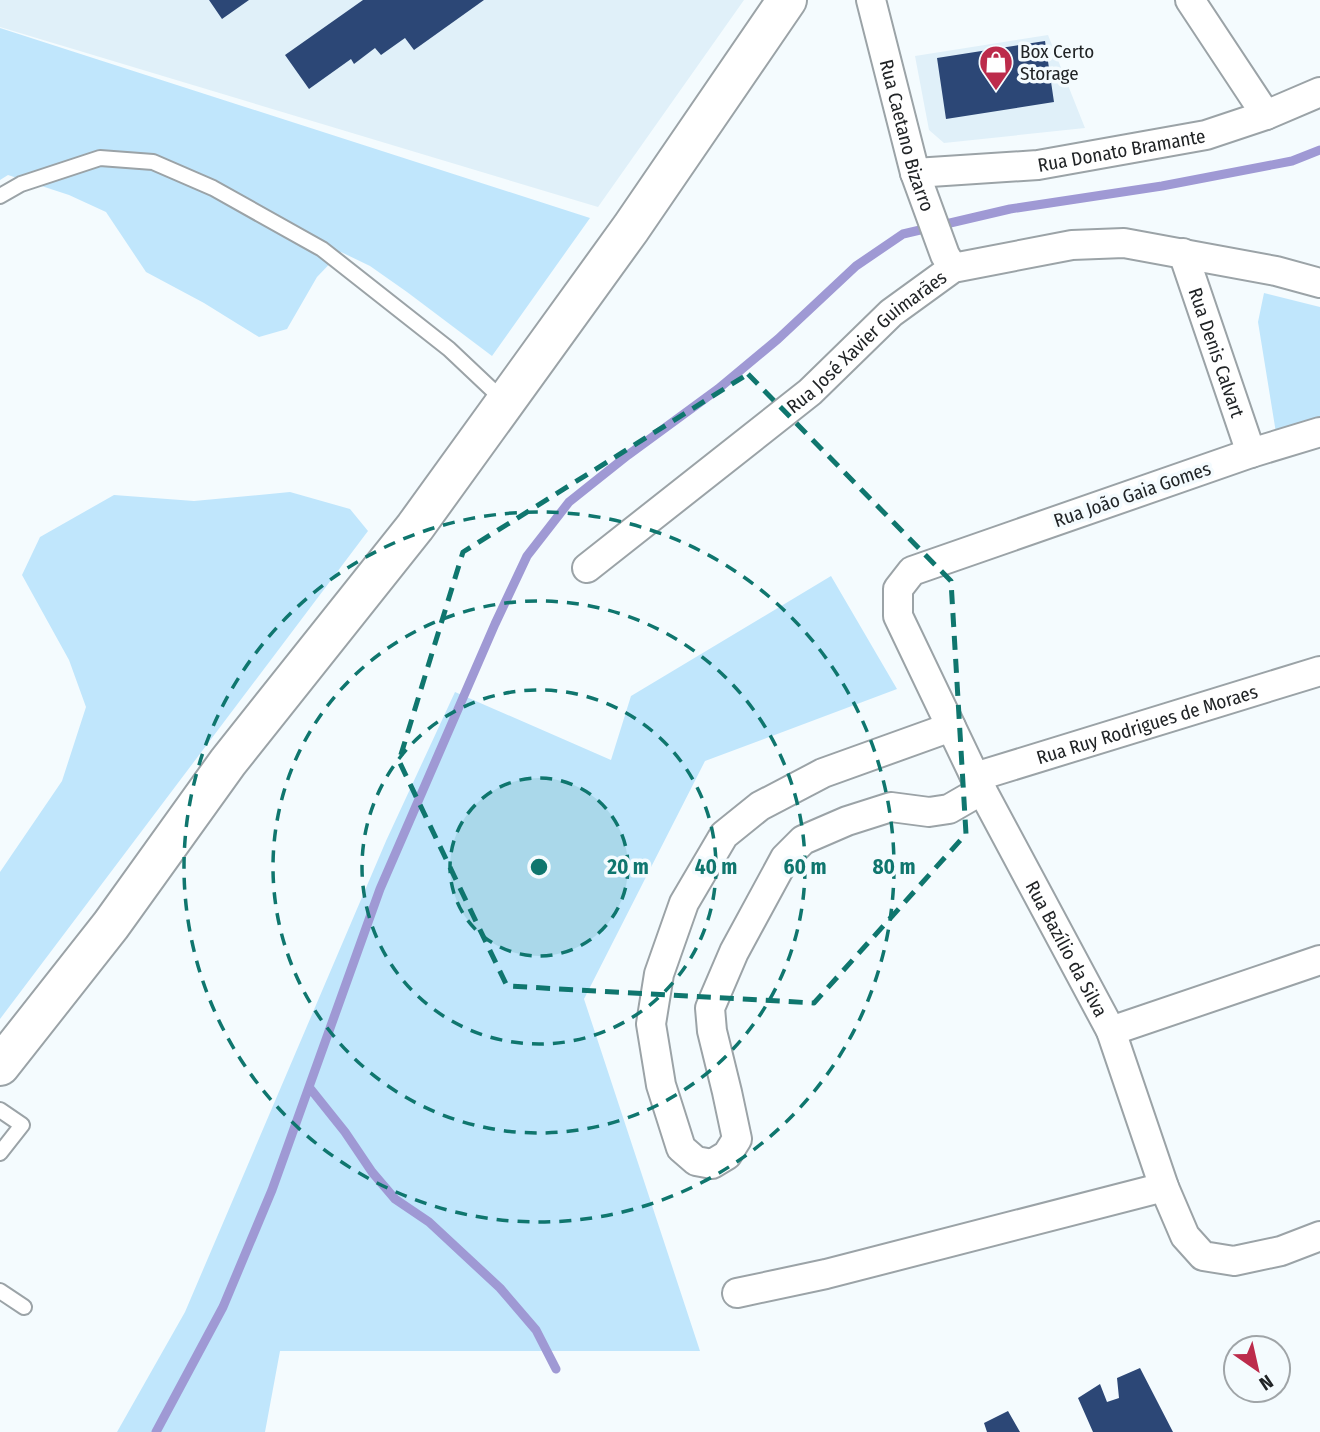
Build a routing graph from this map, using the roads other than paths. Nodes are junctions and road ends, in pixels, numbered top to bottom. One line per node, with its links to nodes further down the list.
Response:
1 (787, 0): 11 (main road)
2 (871, 0): 6 (street, Rua Caetano Bizarro)
3 (1190, 0): 5 (street)
4 (1320, 92): 5 (street, Rua Donato Bramante)
5 (1266, 115): 6 (street, Rua Donato Bramante)
6 (915, 173): 9 (street, Rua Caetano Bizarro)
7 (0, 196): 11 (lane)
8 (1183, 253): 9 (street, Rua José Xavier Guimarães); 10 (street, Rua José Xavier Guimarães); 13 (street, Rua Denis Calvart)
9 (949, 261): 15 (street, Rua José Xavier Guimarães)
10 (1320, 283)
11 (505, 402): 21 (main road)
12 (1320, 432): 13 (street, Rua João Gaia Gomes)
13 (1251, 453): 14 (street, Rua João Gaia Gomes)
14 (946, 560): 17 (street, Rua Bazílio da Silva)
15 (587, 568)
16 (1320, 671): 18 (street, Rua Ruy Rodrigues de Moraes)
17 (951, 727): 18 (street, Rua Bazílio da Silva); 18 (street, Rua Ruy Rodrigues de Moraes)
18 (979, 784): 20 (street, Rua Bazílio da Silva)
19 (1320, 960): 20 (street)
20 (1111, 1031): 24 (street, Rua Bazílio da Silva)
21 (0, 1066)
22 (0, 1111): 23 (lane)
23 (0, 1153)
24 (1164, 1187): 25 (street, Rua Bazílio da Silva); 27 (street)
25 (1320, 1236)
26 (0, 1291): 28 (lane)
27 (737, 1293)
28 (24, 1307)

